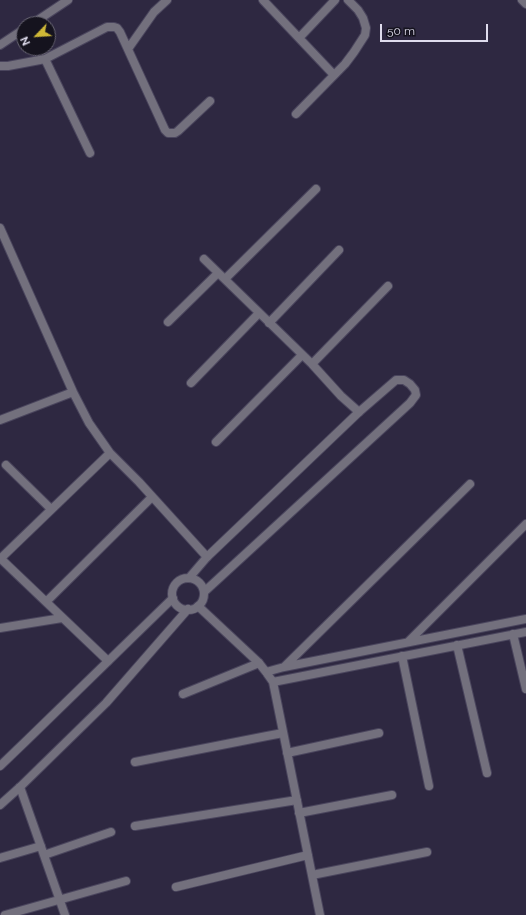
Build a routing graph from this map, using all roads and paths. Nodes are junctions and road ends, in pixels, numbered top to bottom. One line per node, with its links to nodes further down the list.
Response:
1 (68, 0): 8 (street)
2 (167, 0): 12 (street)
3 (263, 0): 10 (street)
4 (335, 0): 10 (street)
5 (348, 0): 15 (street)
6 (522, 0): 7 (street)
7 (526, 4)
8 (44, 16)
9 (16, 34): 11 (street)
10 (299, 38): 15 (street)
11 (0, 45)
12 (128, 49): 13 (street); 16 (street)
13 (44, 59): 14 (street); 18 (street)
14 (0, 66)
15 (334, 75): 17 (street)
16 (210, 101)
17 (296, 114)
18 (90, 154)
19 (316, 188): 23 (street)
20 (1, 233): 31 (street)
21 (339, 250): 27 (street)
22 (204, 259): 23 (street)
23 (221, 276): 25 (street); 26 (street)
24 (388, 286): 29 (street)
25 (259, 312): 27 (street); 30 (street)
26 (168, 322)
27 (269, 322): 28 (street)
28 (302, 354): 29 (street); 34 (street)
29 (312, 364): 32 (street)
30 (191, 383)
31 (73, 392): 33 (street); 35 (street)
32 (359, 412): 41 (street); 45 (street)
33 (0, 420)
34 (216, 442)
35 (110, 453): 38 (street); 39 (street)
36 (6, 465): 39 (street)
37 (470, 484): 60 (street)
38 (152, 497): 41 (street); 47 (street)
39 (51, 509): 42 (street)
40 (526, 524): 55 (street)
41 (207, 557): 44 (street)
42 (0, 558): 43 (street)
43 (4, 567): 47 (street)
44 (189, 578): 45 (street); 46 (street)
45 (204, 592): 48 (street)
46 (173, 598): 49 (street); 58 (street)
47 (46, 602): 50 (street)
48 (198, 606): 49 (street); 59 (street)
49 (188, 609): 72 (street)
50 (62, 618): 52 (street); 58 (street)
51 (526, 619): 55 (street)
52 (0, 628)
53 (526, 632): 54 (street)
54 (513, 634): 56 (street); 63 (street)
55 (408, 642): 60 (street)
56 (457, 645): 57 (street); 70 (street)
57 (402, 656): 62 (street); 71 (street)
58 (108, 662): 69 (street)
59 (259, 663): 61 (street); 64 (street)
60 (284, 667): 61 (street)
61 (266, 672): 62 (street)
62 (273, 682): 65 (street)
63 (526, 688)
64 (183, 694)
65 (283, 733): 67 (street); 68 (street)
66 (379, 733): 67 (street)
67 (287, 753): 74 (street)
68 (135, 762)
69 (0, 766)
70 (487, 773)
71 (429, 786)
72 (20, 787): 75 (street); 79 (street)
73 (392, 795): 76 (street)
74 (297, 800): 76 (street); 77 (street)
75 (0, 805)
76 (299, 813): 82 (street)
77 (135, 826)
78 (111, 832): 81 (street)
79 (41, 846): 81 (street); 83 (street)
80 (427, 852): 84 (street)
81 (44, 856): 87 (street)
82 (308, 856): 84 (street); 86 (street)
83 (0, 858)
84 (312, 875): 90 (street)
85 (126, 881): 87 (street)
86 (176, 887)
87 (60, 900): 88 (street); 89 (street)
88 (5, 915)
89 (65, 915)
90 (320, 915)

